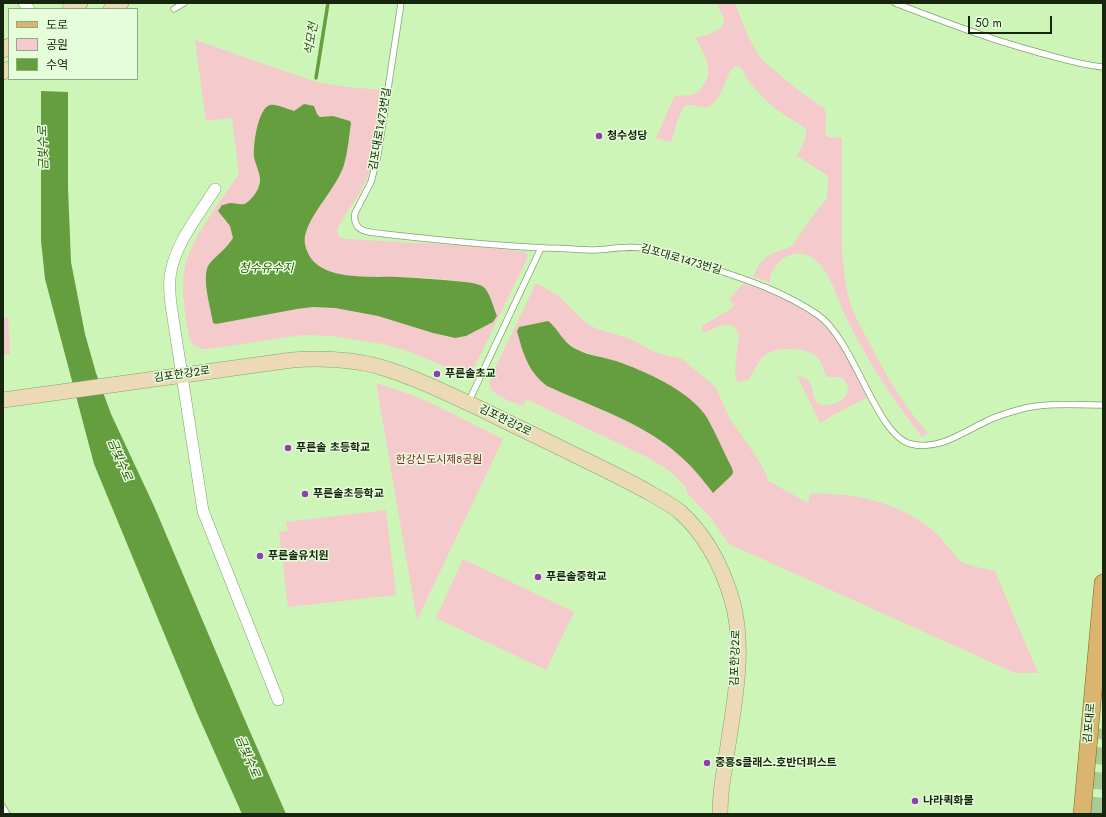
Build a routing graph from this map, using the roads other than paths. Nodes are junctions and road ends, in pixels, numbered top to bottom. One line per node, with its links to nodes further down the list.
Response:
1 (184, 3): 4 (lane)
2 (401, 3): 7 (lane, 김포대로1473번길)
3 (895, 3): 5 (lane)
4 (174, 9)
5 (1103, 67)
6 (215, 189): 8 (street)
7 (541, 248): 10 (lane); 11 (lane, 김포대로1473번길)
8 (182, 376): 9 (street, 김포한강2로); 10 (street, 김포한강2로); 13 (street)
9 (3, 400)
10 (468, 403): 16 (street, 김포한강2로)
11 (1103, 405)
12 (1103, 583): 17 (main road, 김포대로)
13 (278, 700)
14 (3, 807): 15 (lane)
15 (7, 814)
16 (720, 814)
17 (1082, 814)

